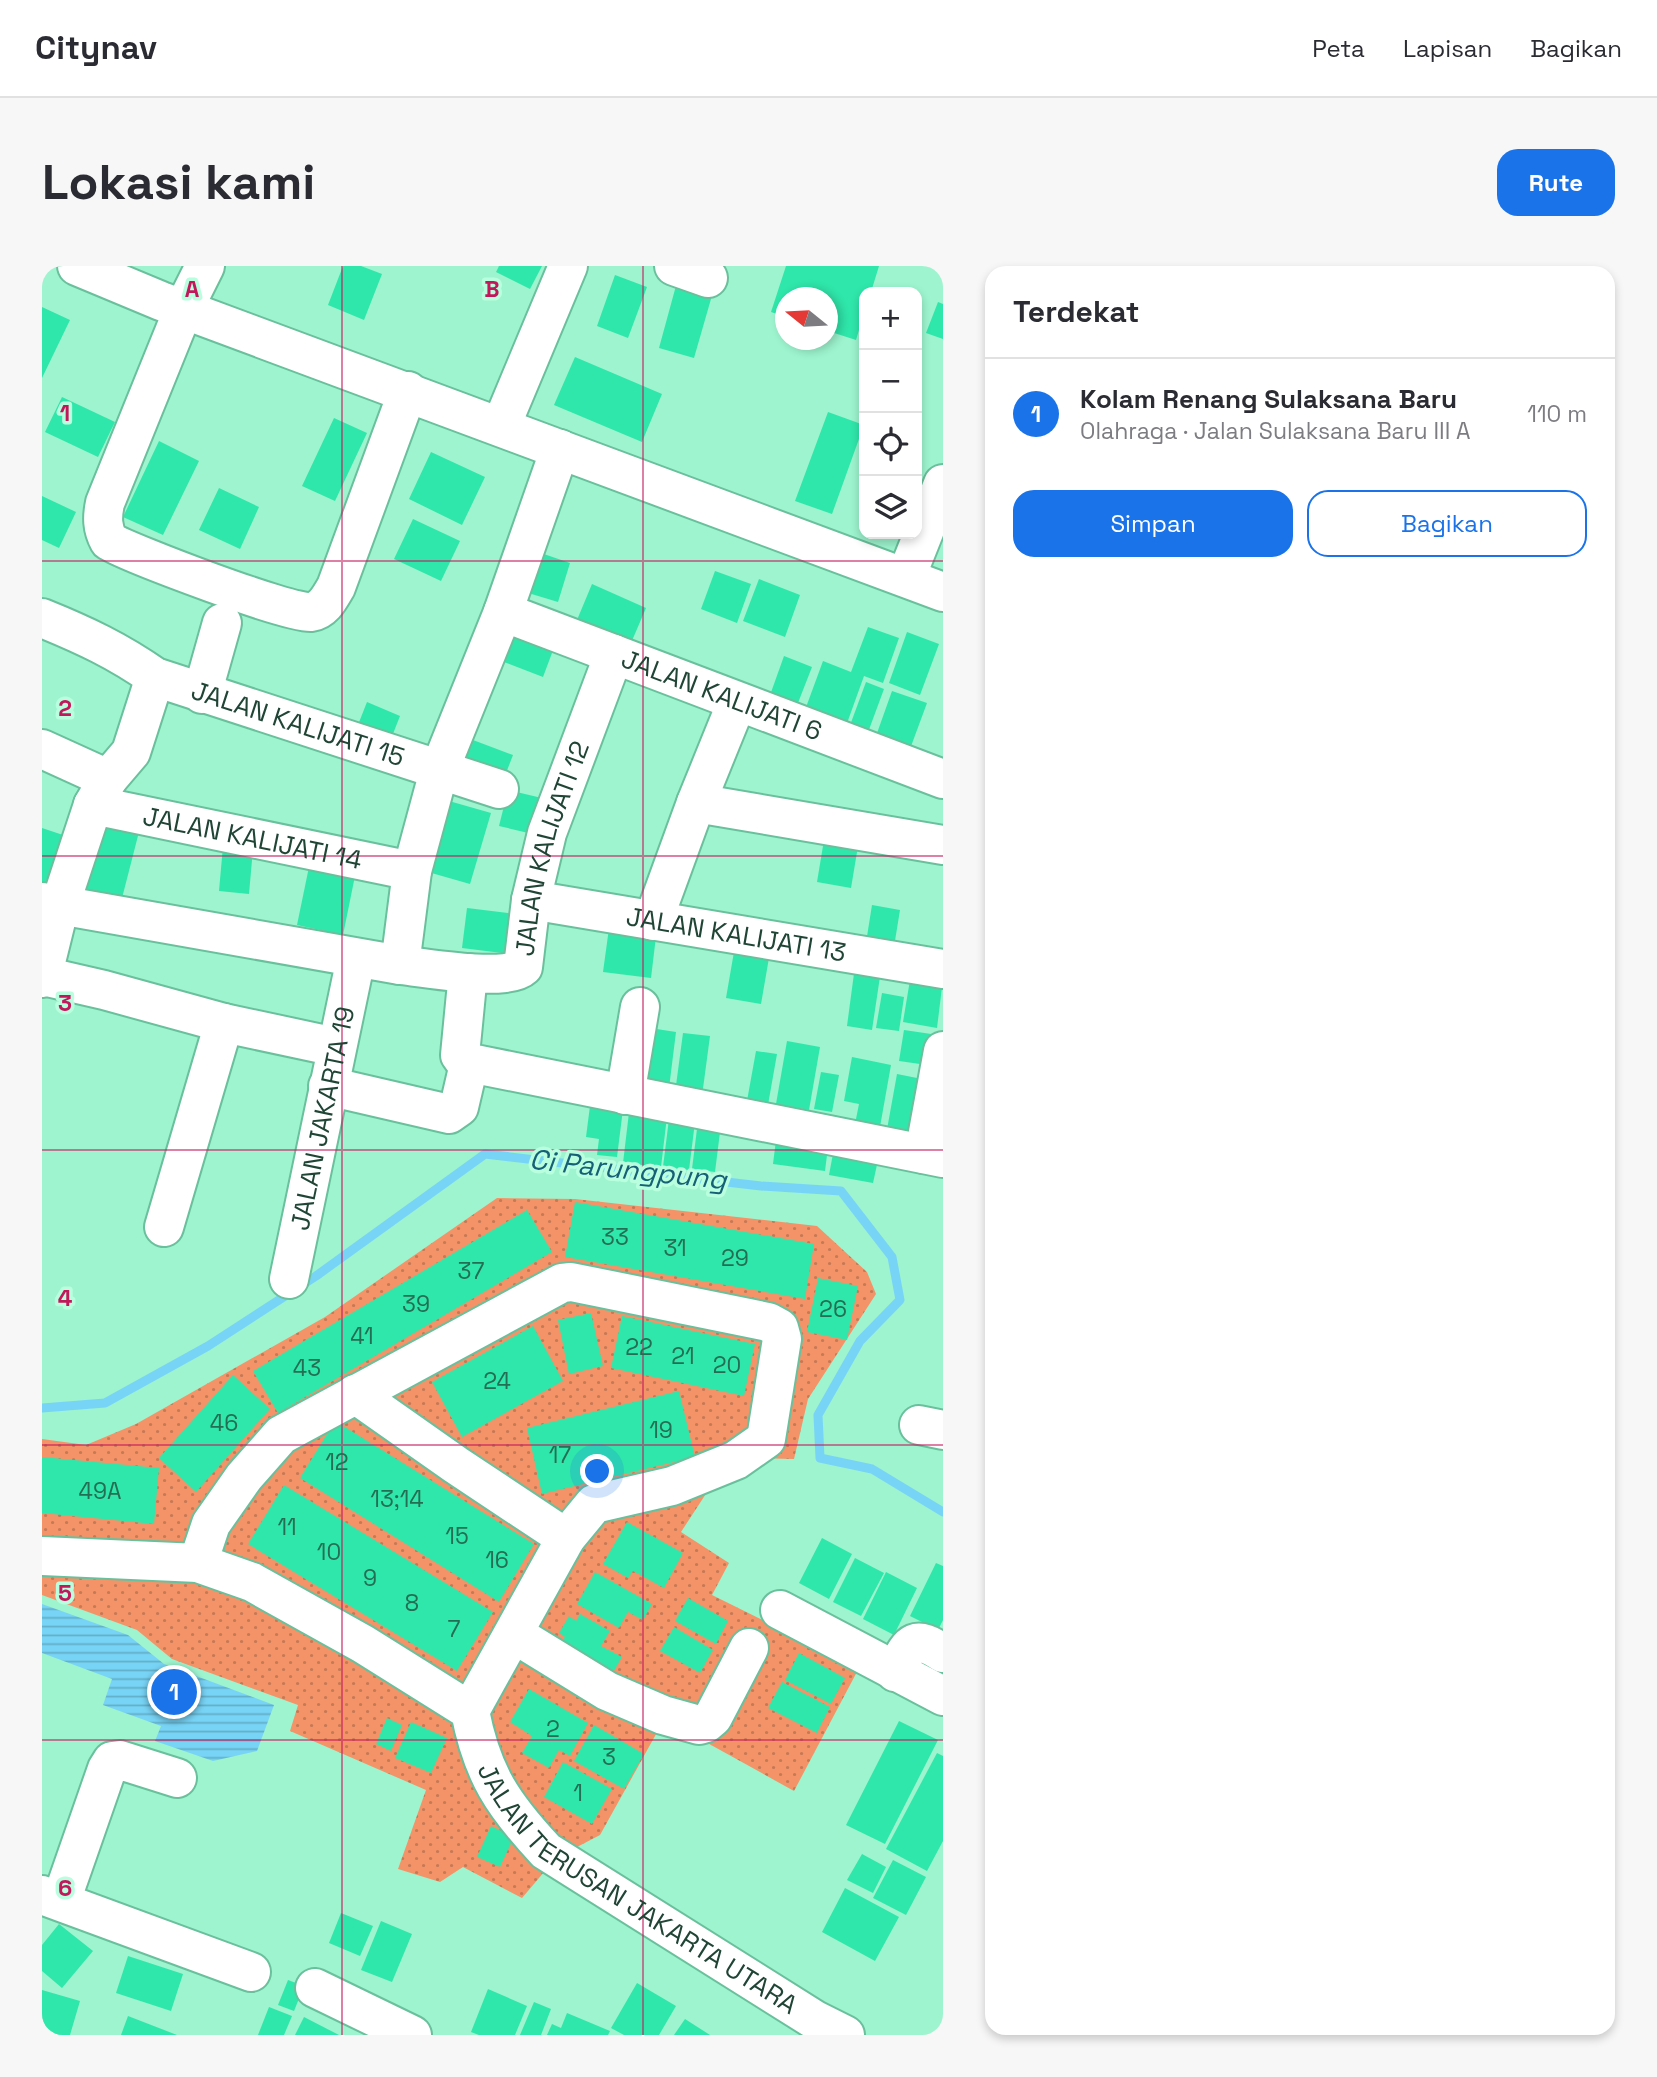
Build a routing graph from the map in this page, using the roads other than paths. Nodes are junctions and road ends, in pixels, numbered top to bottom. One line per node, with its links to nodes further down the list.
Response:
1 (77, 266): 4 (street)
2 (205, 266): 4 (street)
3 (568, 266): 6 (street)
4 (184, 308): 5 (street); 5 (street)
5 (408, 391): 6 (street)
6 (501, 426): 7 (street)
7 (560, 449): 9 (street); 11 (street)
8 (943, 484): 9 (street)
9 (906, 577): 10 (street)
10 (943, 592)
11 (503, 612): 14 (street, JALAN KALIJATI 6); 19 (street)
12 (42, 618): 15 (street, JALAN KALIJATI 15)
13 (222, 623): 16 (street)
14 (614, 654): 17 (street, JALAN KALIJATI 6); 26 (street, JALAN KALIJATI 12)
15 (155, 677): 16 (street, JALAN KALIJATI 15); 22 (street)
16 (202, 694): 19 (street, JALAN KALIJATI 15)
17 (737, 702): 20 (street, JALAN KALIJATI 6); 23 (street)
18 (42, 749): 22 (street, JALAN KALIJATI 14)
19 (439, 771): 21 (street, JALAN KALIJATI 15); 25 (street)
20 (943, 779)
21 (499, 789)
22 (101, 792): 25 (street, JALAN KALIJATI 14); 27 (street)
23 (696, 803): 24 (street); 28 (street)
24 (943, 845)
25 (412, 871): 30 (street)
26 (531, 900): 28 (street, JALAN KALIJATI 13); 32 (street, JALAN KALIJATI 12)
27 (51, 903): 29 (street, JALAN KALIJATI 12); 33 (street)
28 (653, 921): 31 (street, JALAN KALIJATI 13)
29 (356, 958): 30 (street, JALAN KALIJATI 12); 36 (street, JALAN JAKARTA 19)
30 (401, 965): 32 (street, JALAN KALIJATI 12)
31 (943, 969)
32 (468, 973): 38 (street)
33 (42, 977): 35 (street)
34 (640, 1007): 40 (street)
35 (224, 1023): 36 (street); 42 (street)
36 (336, 1047): 39 (street, JALAN JAKARTA 19)
37 (943, 1054): 41 (street)
38 (469, 1064): 39 (street); 40 (street)
39 (328, 1086): 43 (street, JALAN JAKARTA 19)
40 (625, 1095): 41 (street)
41 (934, 1156)
42 (164, 1227)
43 (289, 1279)
44 (355, 1394): 45 (street); 45 (street); 47 (street)
45 (566, 1538): 49 (street)
46 (42, 1556): 47 (street)
47 (198, 1563): 54 (street)
48 (780, 1610): 52 (street)
49 (514, 1634): 50 (street); 54 (street)
50 (749, 1648)
51 (943, 1653): 52 (street)
52 (895, 1672): 53 (street)
53 (943, 1696)
54 (470, 1711): 59 (street, JALAN TERUSAN JAKARTA UTARA)
55 (177, 1778): 56 (street)
56 (51, 1898): 57 (street)
57 (251, 1972)
58 (315, 1988): 60 (street)
59 (822, 2030)
60 (412, 2035)

